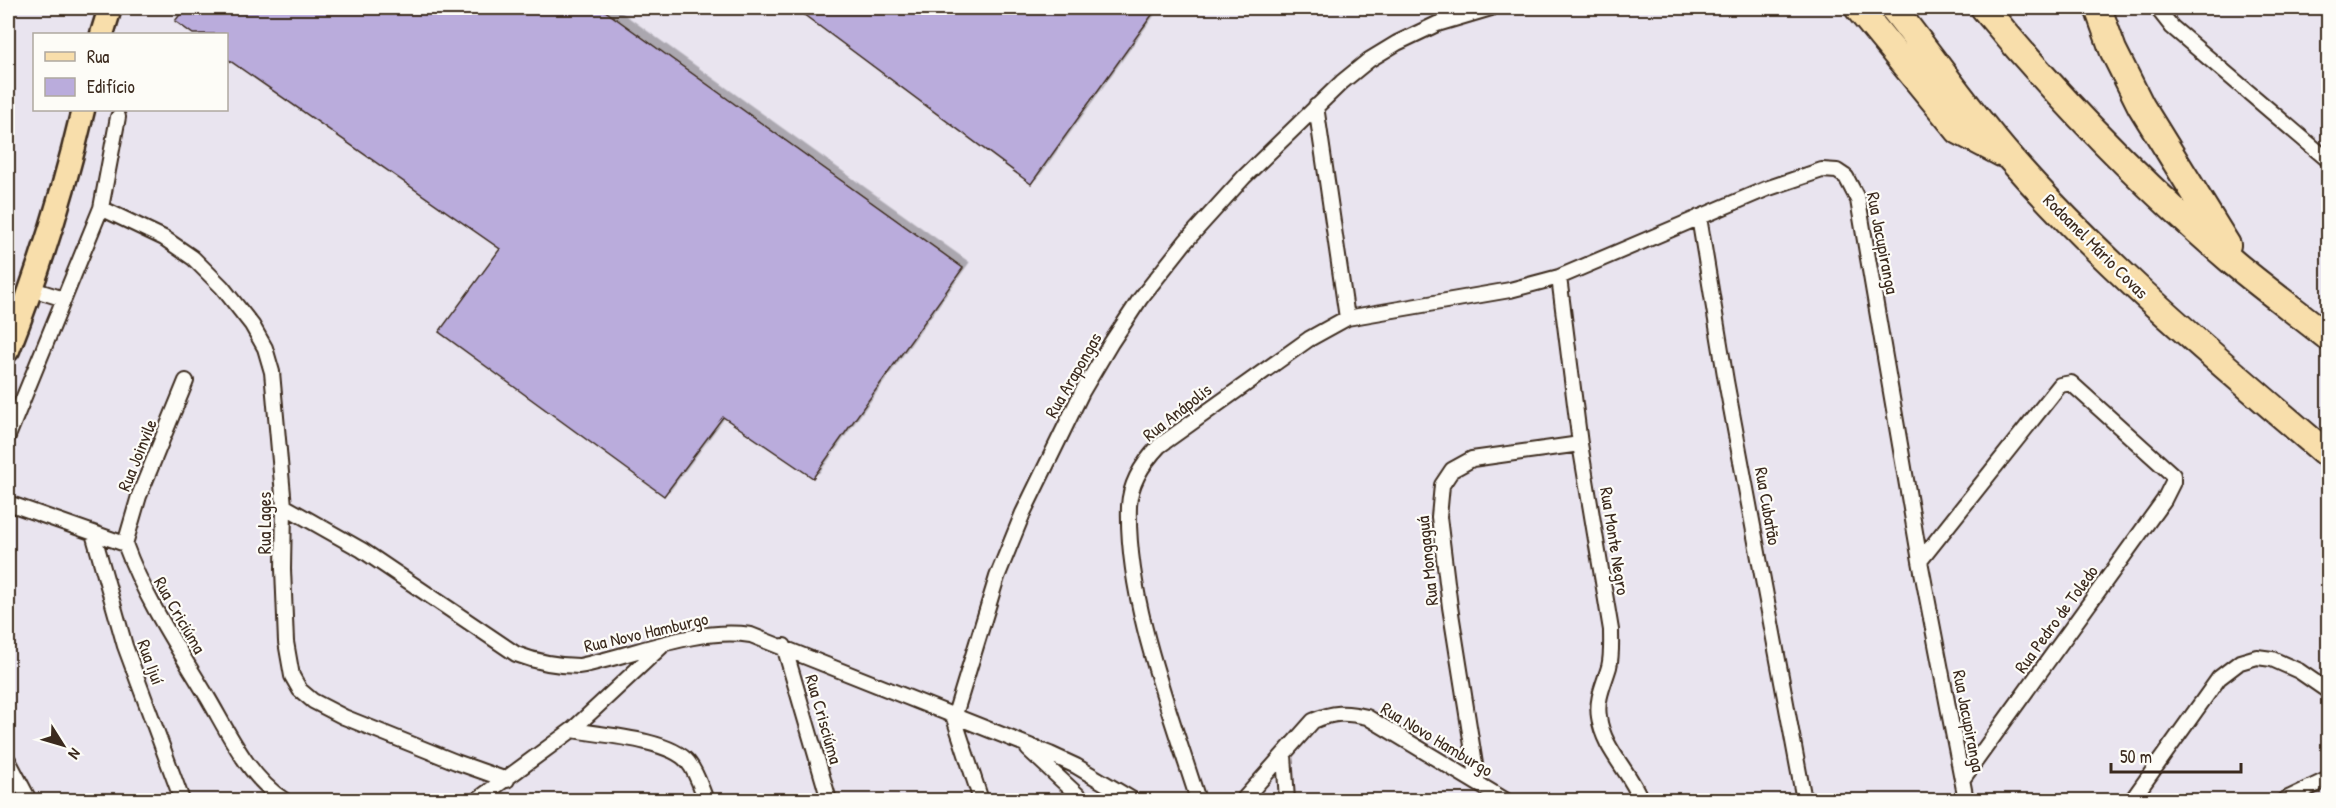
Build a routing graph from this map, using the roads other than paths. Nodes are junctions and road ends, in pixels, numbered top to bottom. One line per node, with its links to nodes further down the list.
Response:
1 (110, 8): 8 (main road)
2 (1491, 8): 9 (street, Rua Arapongas)
3 (1858, 8): 12 (highway)
4 (1893, 8): 12 (highway, Rodoanel Mário Covas)
5 (1984, 8): 16 (highway)
6 (2098, 8): 16 (highway)
7 (2157, 8): 13 (street)
8 (102, 33)
9 (1316, 106): 20 (street); 35 (street, Rua Arapongas)
10 (83, 111): 18 (main road)
11 (118, 117): 14 (street)
12 (2009, 157): 26 (highway, Rodoanel Mário Covas)
13 (2328, 160)
14 (101, 208): 19 (street); 28 (street, Rua Lages)
15 (1700, 217): 17 (street, Rua Jacupiranga); 31 (street, Rua Jacupiranga); 58 (street, Rua Cubatão)
16 (2236, 264): 21 (highway)
17 (1559, 277): 20 (street, Rua Jacupiranga); 25 (street, Rua Monte Negro)
18 (32, 288): 19 (street); 22 (main road)
19 (64, 299): 24 (street)
20 (1347, 318): 53 (street, Rua Anápolis)
21 (2328, 337)
22 (8, 350)
23 (186, 381): 30 (street, Rua Joinvile)
24 (8, 436)
25 (1581, 444): 43 (street, Rua Mongaguá); 57 (street, Rua Monte Negro)
26 (2328, 455)
27 (8, 502): 29 (street)
28 (284, 506): 32 (street, Rua Novo Hamburgo); 41 (street, Rua Lages)
29 (93, 533): 30 (street); 45 (street, Rua Ijuí)
30 (125, 544): 46 (street, Rua Criciúma)
31 (1920, 561): 42 (street, Rua Jacupiranga); 42 (street, Rua Pedro de Toledo)
32 (662, 645): 33 (street, Rua Novo Hamburgo); 36 (street)
33 (784, 646): 35 (street, Rua Novo Hamburgo); 49 (street, Rua Crisciúma)
34 (2328, 691): 60 (street)
35 (954, 718): 37 (street, Rua Novo Hamburgo); 50 (street)
36 (572, 730): 41 (street); 48 (street)
37 (1023, 744): 51 (street); 52 (street, Rua Novo Hamburgo)
38 (1284, 755): 43 (street, Rua Novo Hamburgo); 54 (street, Rua Novo Hamburgo); 55 (street)
39 (8, 760): 44 (street)
40 (2328, 779): 61 (street)
41 (507, 780): 47 (street)
42 (1962, 780): 59 (street, Rua Jacupiranga)
43 (1478, 783): 56 (street, Rua Novo Hamburgo)
44 (29, 801)
45 (182, 801)
46 (284, 801)
47 (477, 801)
48 (706, 801)
49 (829, 801)
50 (981, 801)
51 (1083, 801)
52 (1133, 801)
53 (1198, 801)
54 (1243, 801)
55 (1287, 801)
56 (1505, 801)
57 (1641, 801)
58 (1804, 801)
59 (1966, 801)
60 (2132, 801)
61 (2284, 801)

